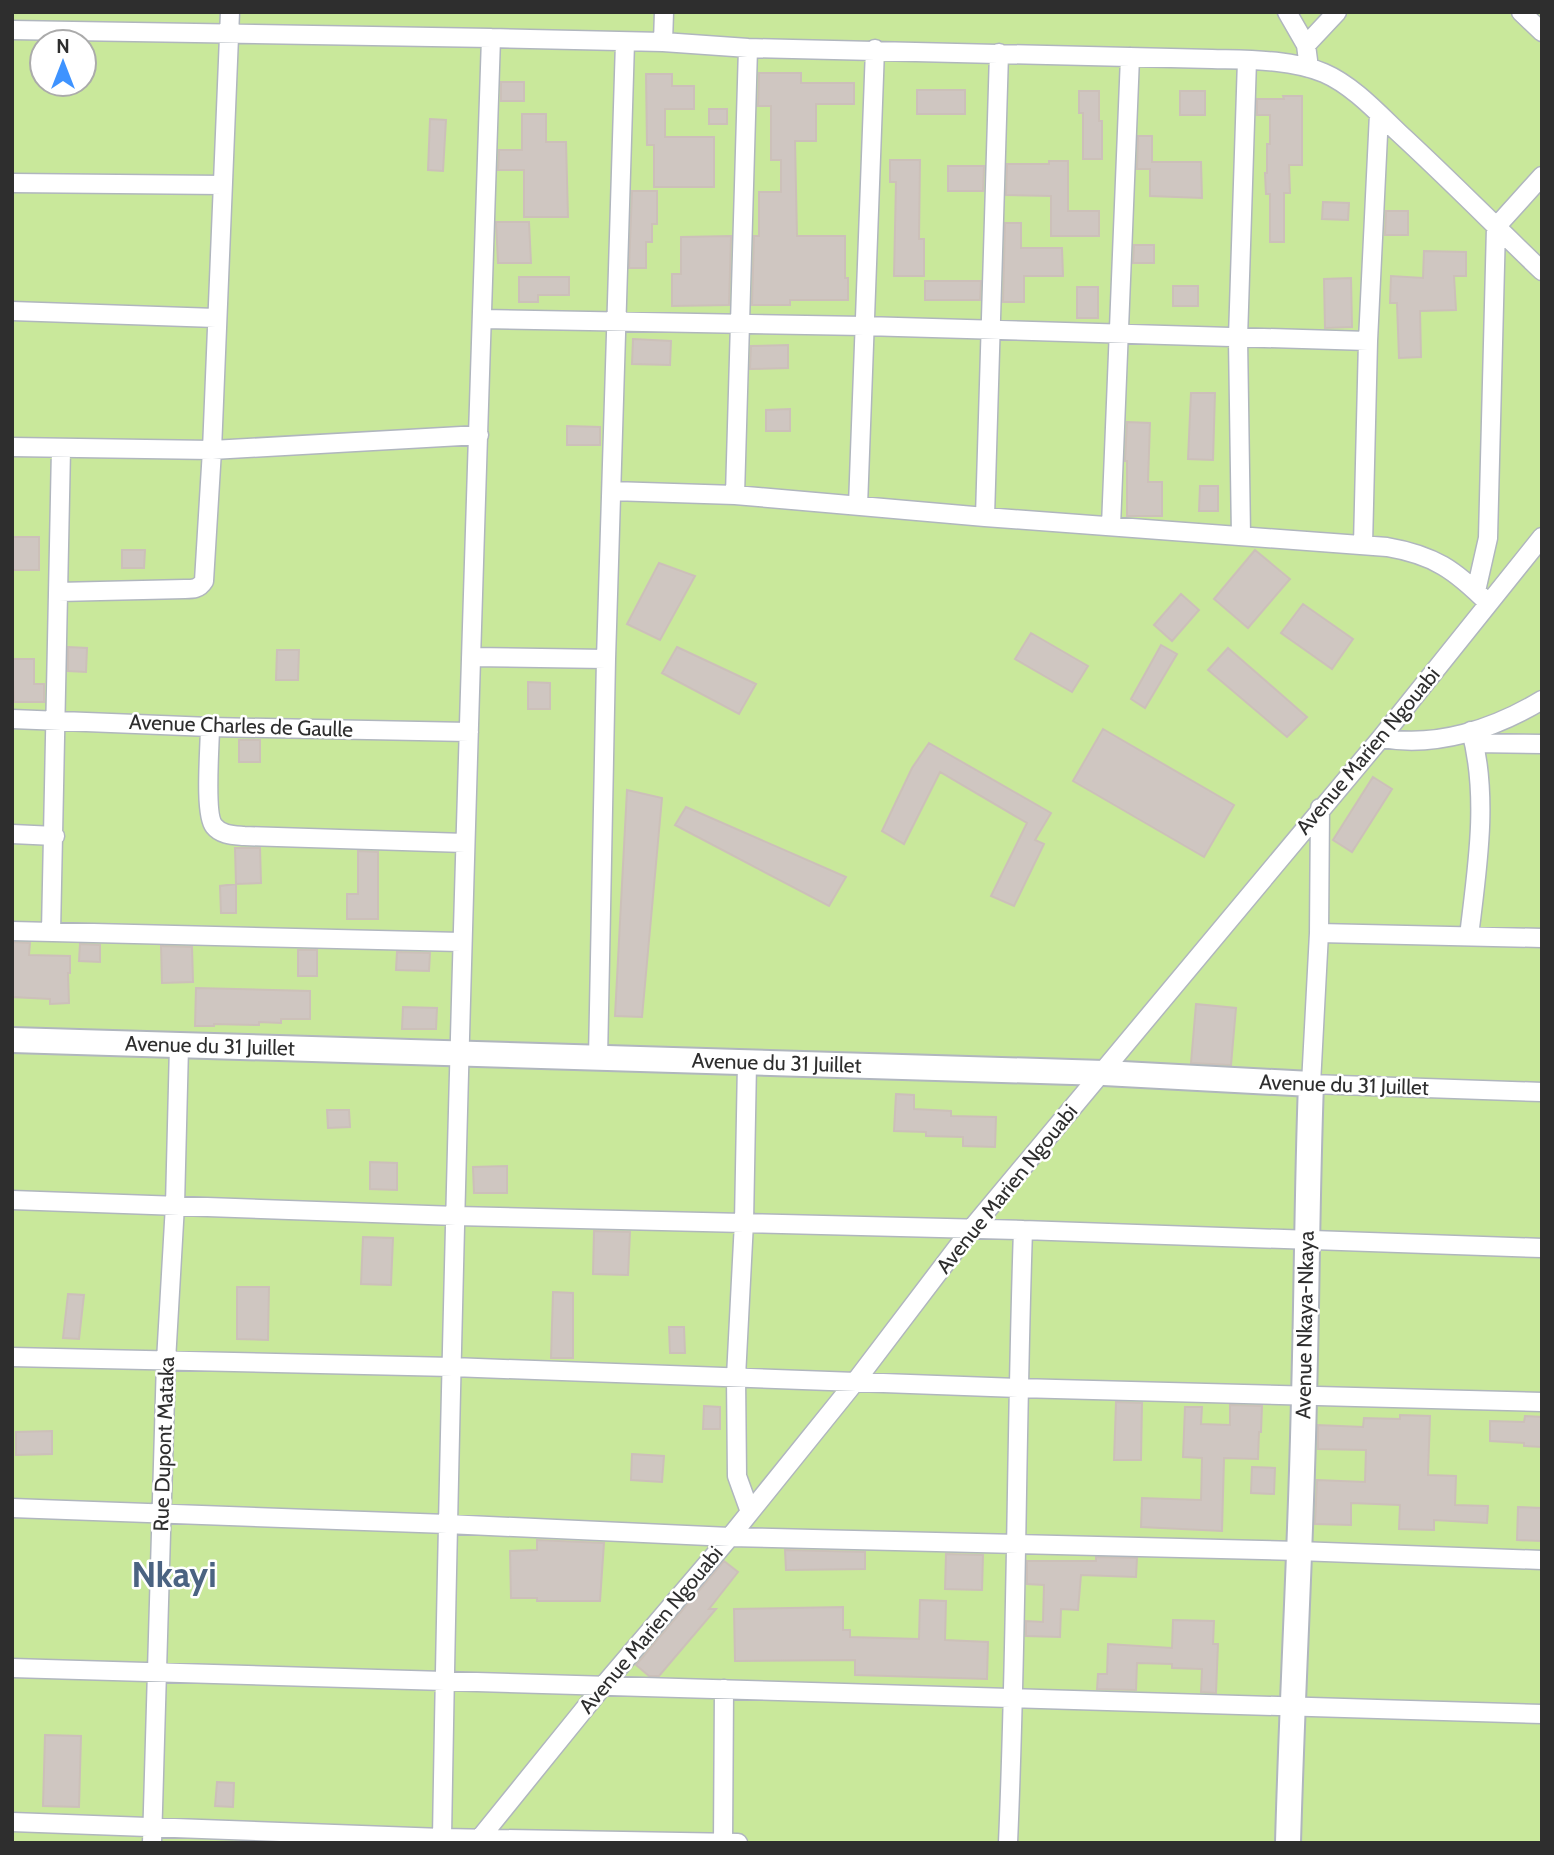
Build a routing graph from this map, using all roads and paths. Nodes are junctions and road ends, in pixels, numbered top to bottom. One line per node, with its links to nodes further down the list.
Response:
1 (230, 12): 7 (street)
2 (664, 12): 11 (street)
3 (1287, 12): 12 (street)
4 (1337, 12): 12 (street)
5 (1521, 12): 8 (street)
6 (12, 30): 7 (street)
7 (229, 32): 9 (street); 22 (street)
8 (1542, 32)
9 (491, 37): 10 (street); 27 (street)
10 (625, 42): 11 (street); 28 (street)
11 (663, 42): 13 (street)
12 (1306, 45): 18 (street)
13 (748, 48): 14 (street); 29 (street)
14 (875, 49): 15 (street); 30 (street)
15 (999, 52): 16 (street); 31 (street)
16 (1129, 57): 17 (street); 32 (street)
17 (1247, 60): 18 (street); 33 (street)
18 (1310, 68): 19 (street)
19 (1379, 114): 23 (street); 34 (street)
20 (1542, 176): 23 (street)
21 (12, 183): 22 (street)
22 (223, 186): 26 (street)
23 (1496, 227): 24 (street); 48 (street)
24 (1542, 271)
25 (12, 311): 26 (street)
26 (216, 318): 38 (street)
27 (482, 319): 28 (street); 35 (street)
28 (617, 320): 29 (street); 39 (street)
29 (742, 325): 30 (street); 40 (street)
30 (864, 326): 31 (street); 41 (street)
31 (990, 331): 32 (street); 42 (street)
32 (1118, 335): 33 (street); 43 (street)
33 (1238, 338): 34 (street); 44 (street)
34 (1368, 341): 46 (street)
35 (479, 435): 38 (street); 49 (street)
36 (12, 447): 37 (street)
37 (61, 449): 38 (street); 47 (street)
38 (212, 450): 47 (street)
39 (612, 491): 40 (street); 50 (street)
40 (735, 495): 41 (street)
41 (858, 506): 42 (street)
42 (985, 517): 43 (street)
43 (1111, 526): 44 (street)
44 (1241, 536): 46 (street)
45 (1542, 537): 48 (street, Avenue Marien Ngouabi)
46 (1363, 545): 48 (street)
47 (58, 592): 53 (street)
48 (1482, 597): 57 (street, Avenue Marien Ngouabi)
49 (471, 657): 50 (street); 55 (street)
50 (606, 659): 72 (street)
51 (1542, 700): 56 (street)
52 (12, 719): 53 (street, Avenue Charles de Gaulle)
53 (57, 720): 54 (street, Avenue Charles de Gaulle); 61 (street)
54 (210, 727): 55 (street, Avenue Charles de Gaulle); 62 (street)
55 (469, 732): 62 (street)
56 (1473, 737): 57 (street); 58 (street); 66 (street)
57 (1381, 738): 59 (street, Avenue Marien Ngouabi)
58 (1542, 744)
59 (1320, 808): 65 (street, Avenue Nkaya-Nkaya); 74 (street, Avenue Marien Ngouabi)
60 (12, 834): 61 (street)
61 (55, 836): 64 (street)
62 (465, 843): 68 (street)
63 (12, 931): 64 (street)
64 (51, 932): 68 (street)
65 (1320, 933): 66 (street); 75 (street, Avenue Nkaya-Nkaya)
66 (1469, 936): 67 (street)
67 (1542, 938)
68 (461, 942): 71 (street)
69 (12, 1040): 70 (street, Avenue du 31 Juillet)
70 (179, 1046): 71 (street, Avenue du 31 Juillet); 78 (street, Rue Dupont Mataka)
71 (460, 1055): 72 (street, Avenue du 31 Juillet); 79 (street)
72 (598, 1059): 73 (street, Avenue du 31 Juillet)
73 (747, 1063): 74 (street, Avenue du 31 Juillet); 80 (street)
74 (1104, 1073): 75 (street, Avenue du 31 Juillet); 81 (street, Avenue Marien Ngouabi)
75 (1311, 1084): 76 (street, Avenue du 31 Juillet); 83 (street, Avenue Nkaya-Nkaya)
76 (1542, 1092)
77 (12, 1200): 78 (street)
78 (176, 1205): 79 (street); 86 (street, Rue Dupont Mataka)
79 (456, 1216): 80 (street); 87 (street)
80 (744, 1222): 81 (street); 88 (street)
81 (972, 1228): 82 (street); 89 (street, Avenue Marien Ngouabi)
82 (1023, 1230): 83 (street); 90 (street)
83 (1306, 1240): 84 (street); 91 (street, Avenue Nkaya-Nkaya)
84 (1542, 1248)
85 (12, 1357): 86 (street)
86 (166, 1361): 87 (street); 95 (street, Rue Dupont Mataka)
87 (452, 1367): 88 (street); 96 (street)
88 (736, 1377): 89 (street); 94 (street)
89 (855, 1382): 90 (street); 94 (street, Avenue Marien Ngouabi)
90 (1018, 1388): 91 (street); 98 (street)
91 (1304, 1397): 92 (street); 99 (street, Avenue Nkaya-Nkaya)
92 (1542, 1402)
93 (12, 1508): 95 (street)
94 (750, 1512): 97 (street, Avenue Marien Ngouabi)
95 (162, 1515): 96 (street); 102 (street, Rue Dupont Mataka)
96 (447, 1524): 97 (street); 103 (street)
97 (730, 1537): 98 (street); 104 (street, Avenue Marien Ngouabi)
98 (1016, 1545): 99 (street); 106 (street)
99 (1298, 1551): 100 (street); 107 (street, Avenue Nkaya-Nkaya)
100 (1542, 1560)
101 (12, 1668): 102 (street)
102 (159, 1674): 103 (street); 110 (street, Rue Dupont Mataka)
103 (445, 1680): 104 (street); 111 (street)
104 (603, 1686): 105 (street); 112 (street, Avenue Marien Ngouabi)
105 (724, 1689): 106 (street); 113 (street)
106 (1014, 1696): 107 (street); 115 (street)
107 (1291, 1705): 108 (street); 116 (street, Avenue Nkaya-Nkaya)
108 (1542, 1714)
109 (12, 1822): 110 (street)
110 (152, 1835): 111 (street)
111 (442, 1838): 112 (street)
112 (477, 1840): 113 (street)
113 (723, 1842): 114 (street)
114 (737, 1843)
115 (1008, 1843)
116 (1288, 1843)

